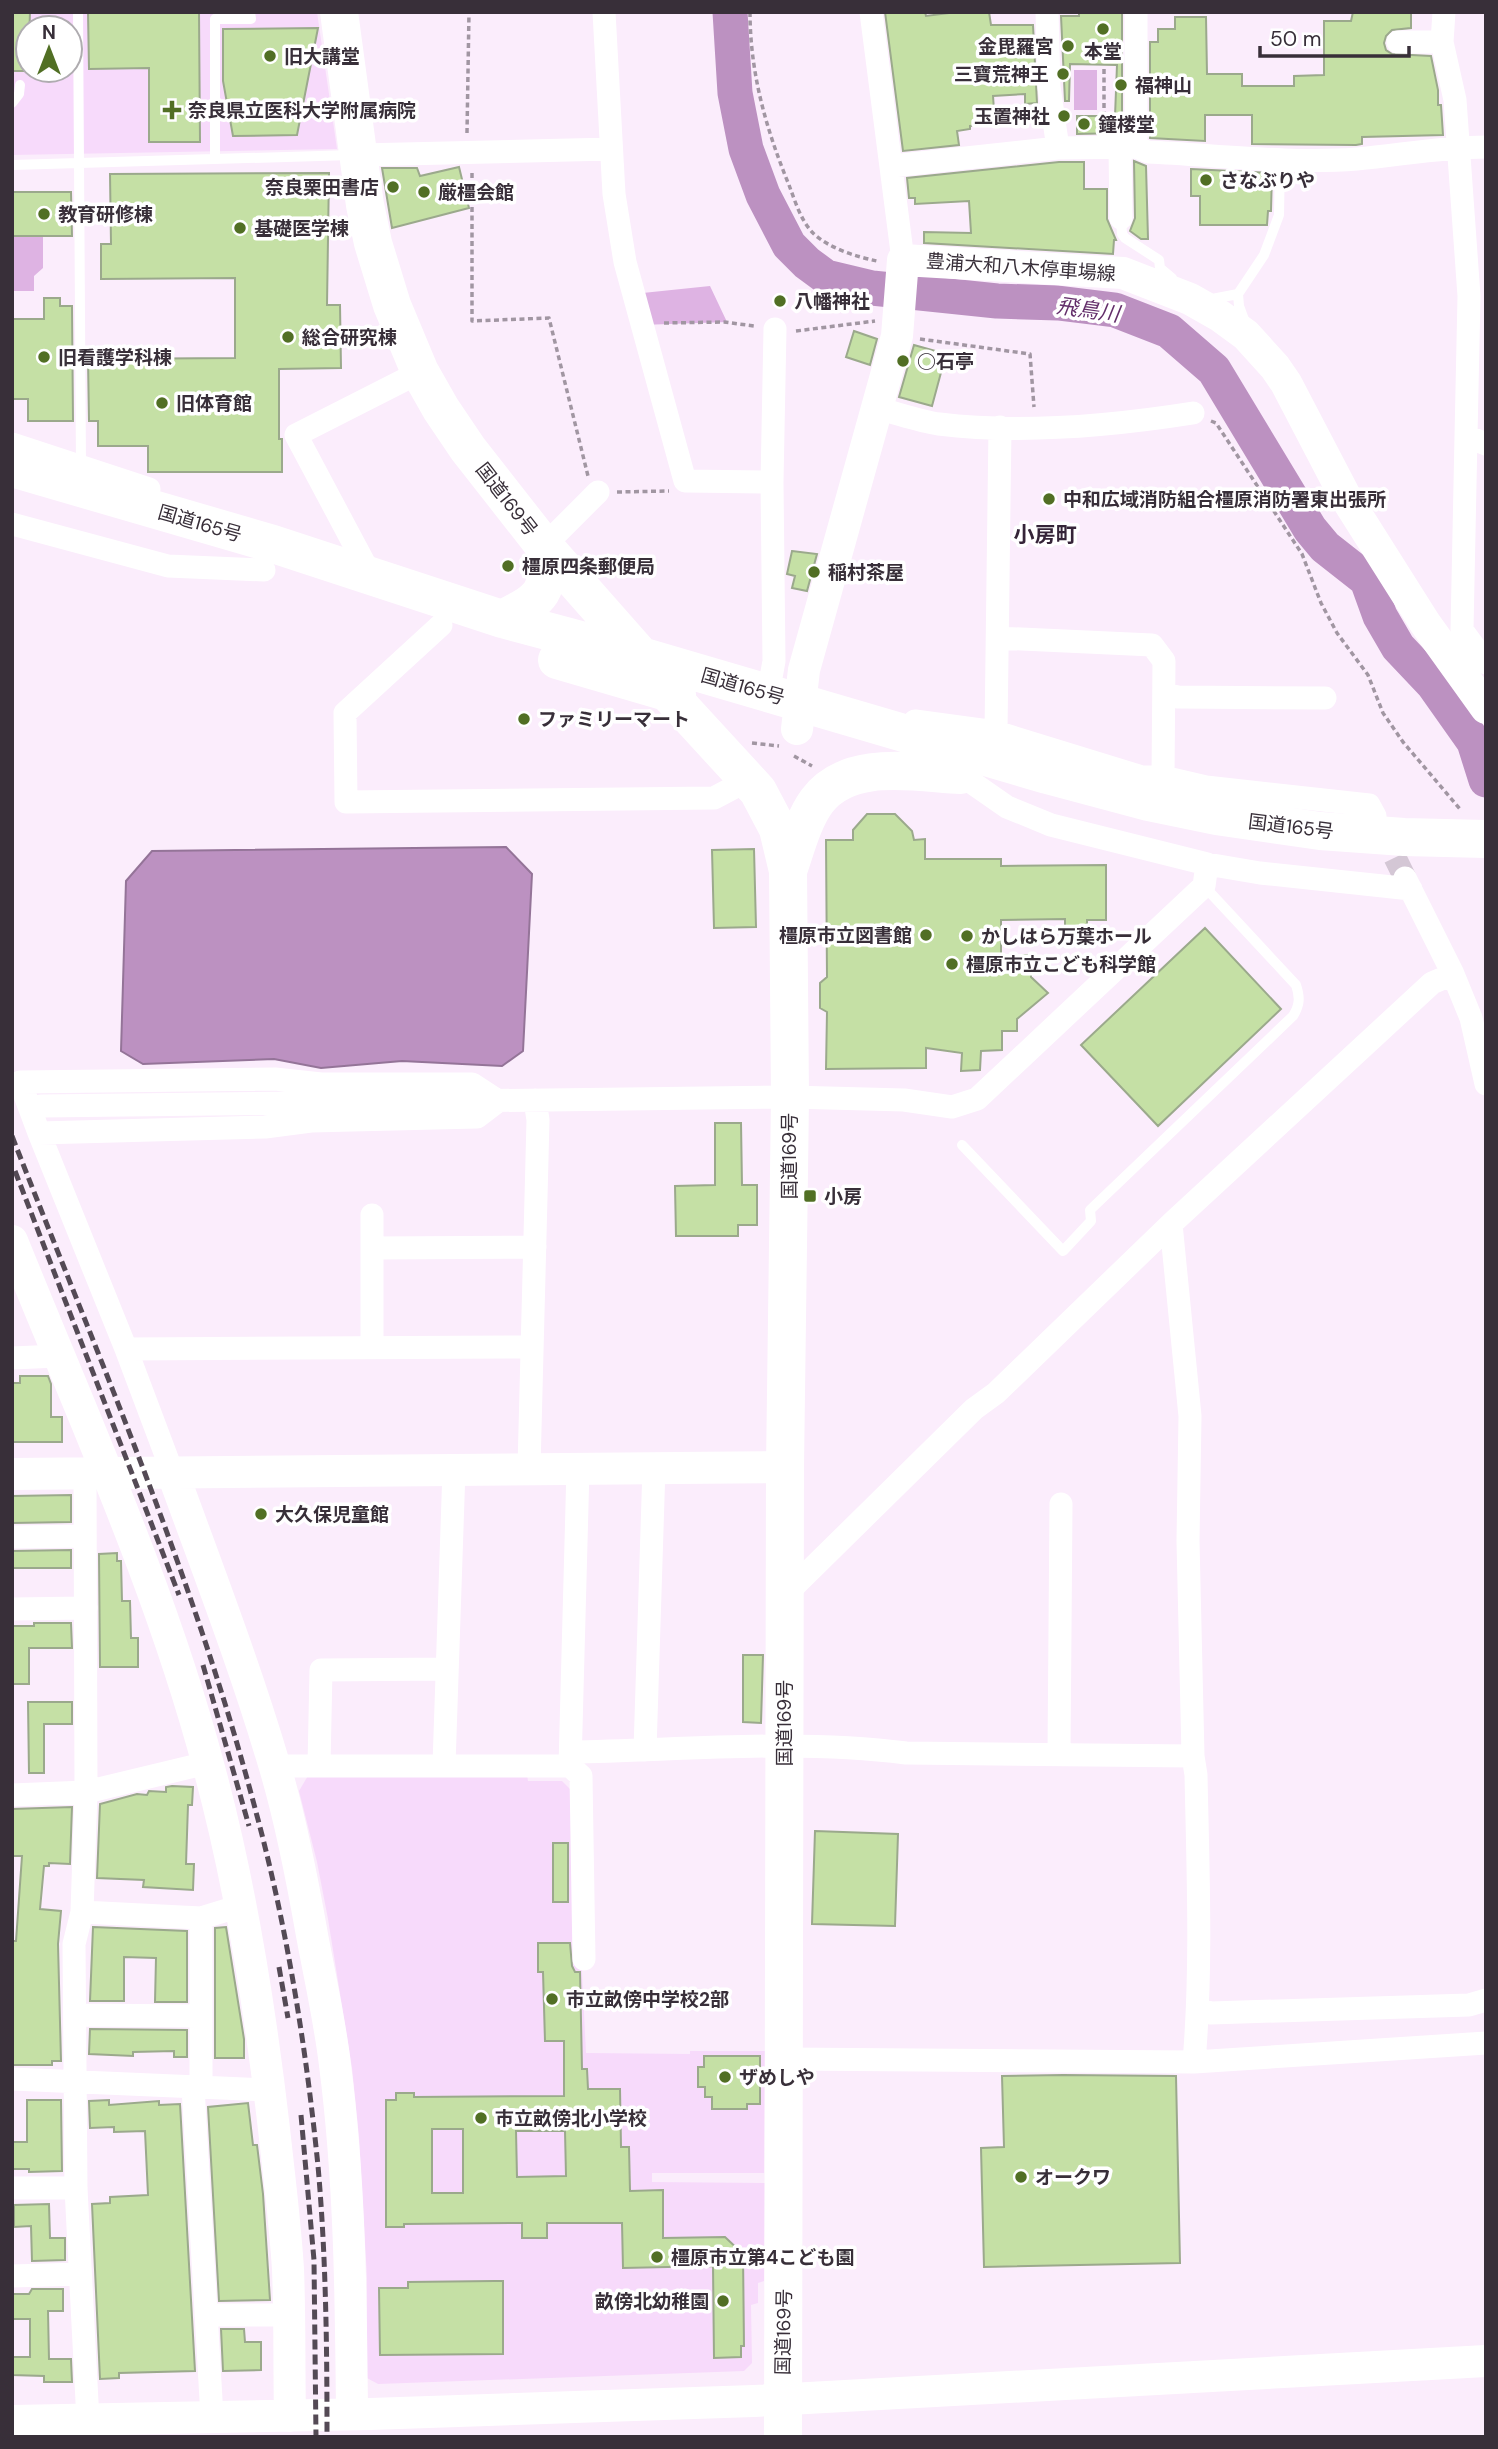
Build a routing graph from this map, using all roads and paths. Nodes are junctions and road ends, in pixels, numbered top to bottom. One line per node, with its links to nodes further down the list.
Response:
1 (78, 12): 27 (lane)
2 (250, 12): 11 (lane)
3 (339, 12): 24 (highway, 国道169号)
4 (469, 12): 23 (path)
5 (604, 12): 22 (street)
6 (750, 12): 31 (path)
7 (871, 12): 29 (street)
8 (1047, 12): 19 (street)
9 (1136, 12): 20 (street)
10 (1444, 12): 13 (street)
11 (225, 16): 25 (lane)
12 (1398, 42): 13 (street)
13 (1442, 42): 18 (street)
14 (1104, 69): 17 (path)
15 (20, 85): 16 (lane)
16 (12, 103)
17 (1104, 116)
18 (1459, 147): 21 (street); 26 (street); 42 (street)
19 (1058, 148): 20 (street); 29 (street)
20 (1128, 148): 26 (street); 30 (street)
21 (1486, 148)
22 (611, 149): 23 (street); 46 (street)
23 (466, 154): 24 (street); 48 (path)
24 (360, 155): 25 (lane); 37 (highway, 国道169号)
25 (215, 159): 27 (lane)
26 (1280, 159): 32 (lane)
27 (79, 164): 28 (lane); 44 (lane)
28 (12, 165)
29 (892, 166): 31 (street)
30 (1121, 218): 33 (lane)
31 (903, 266): 33 (street, 豊浦大和八木停車場線); 34 (street, 豊浦大和八木停車場線)
32 (1238, 294): 33 (lane); 36 (lane)
33 (1189, 299): 36 (street, 豊浦大和八木停車場線)
34 (898, 321): 38 (street, 豊浦大和八木停車場線); 41 (path)
35 (775, 328): 47 (street)
36 (1246, 335): 63 (street, 豊浦大和八木停車場線)
37 (420, 372): 50 (highway, 国道169号); 52 (street)
38 (876, 408): 40 (street); 64 (street, 豊浦大和八木停車場線)
39 (1193, 414): 41 (street); 71 (path)
40 (1000, 427): 41 (street); 57 (street)
41 (1035, 427)
42 (1476, 440): 55 (street)
43 (12, 444): 44 (street)
44 (81, 467): 51 (street)
45 (12, 468): 51 (highway, 国道165号)
46 (685, 481): 47 (street); 48 (path)
47 (772, 482): 64 (street)
48 (594, 489): 50 (street)
49 (16, 516): 51 (highway, 国道165号)
50 (544, 546): 53 (highway); 58 (highway, 国道169号)
51 (269, 557): 52 (highway, 国道165号); 54 (highway, 国道165号)
52 (371, 576): 53 (highway, 国道165号)
53 (502, 619): 58 (highway, 国道165号)
54 (441, 625): 60 (highway, 国道165号); 69 (street)
55 (1462, 630): 56 (street); 59 (street)
56 (1486, 630)
57 (999, 638): 61 (street); 66 (street)
58 (641, 656): 60 (highway, 国道169号); 64 (highway, 国道165号)
59 (1486, 663)
60 (668, 693): 64 (highway, 国道165号); 69 (highway, 国道169号)
61 (1164, 694): 62 (street); 68 (street)
62 (1325, 698)
63 (1486, 708)
64 (788, 709): 65 (highway, 国道165号); 67 (highway, 国道165号)
65 (859, 720): 66 (street); 71 (highway, 国道165号)
66 (996, 733): 68 (street)
67 (961, 775): 71 (highway, 国道165号); 72 (highway); 73 (street)
68 (1163, 777): 70 (street)
69 (748, 780): 72 (highway, 国道169号)
70 (1375, 816)
71 (1485, 846)
72 (788, 871): 77 (highway, 国道169号)
73 (1205, 875): 74 (street); 77 (street); 82 (lane)
74 (1453, 974): 76 (street); 84 (street)
75 (16, 1072): 79 (street); 81 (street)
76 (1486, 1084)
77 (790, 1097): 78 (street); 94 (highway, 国道169号)
78 (535, 1100): 79 (street); 86 (street)
79 (498, 1101): 80 (street); 81 (street)
80 (41, 1106)
81 (39, 1132): 90 (street)
82 (962, 1145)
83 (372, 1215): 87 (street)
84 (1171, 1224): 104 (street); 111 (street)
85 (12, 1241): 91 (street)
86 (535, 1247): 87 (street); 89 (street)
87 (372, 1248): 88 (street)
88 (372, 1346): 89 (street); 90 (street)
89 (532, 1347): 95 (street)
90 (126, 1349): 100 (street)
91 (58, 1356): 92 (street); 99 (street)
92 (12, 1358)
93 (654, 1467): 94 (street); 96 (street); 109 (street)
94 (785, 1467): 104 (highway, 国道169号)
95 (528, 1468): 96 (street); 97 (street)
96 (578, 1468): 112 (street)
97 (454, 1469): 100 (street); 107 (street)
98 (12, 1474): 99 (street)
99 (96, 1474): 100 (street); 102 (street); 113 (street)
100 (173, 1474): 116 (street)
101 (1061, 1504): 110 (street)
102 (85, 1536): 103 (street); 105 (street)
103 (12, 1537)
104 (786, 1594): 108 (highway, 国道169号)
105 (86, 1608): 106 (street); 117 (street)
106 (12, 1609)
107 (446, 1670): 114 (street); 115 (street)
108 (784, 1745): 109 (street); 110 (street); 128 (highway, 国道169号)
109 (645, 1751): 112 (street)
110 (1059, 1754): 111 (street)
111 (1193, 1756): 124 (street)
112 (571, 1759): 115 (street); 122 (street)
113 (208, 1763): 117 (street); 119 (street)
114 (319, 1765): 115 (street); 116 (street)
115 (444, 1765)
116 (275, 1766): 146 (street)
117 (86, 1792): 118 (street); 120 (street)
118 (12, 1795)
119 (240, 1906): 121 (street); 133 (street)
120 (82, 1912): 121 (street); 125 (street)
121 (201, 1918): 126 (street)
122 (584, 1959)
123 (1486, 2000): 124 (street)
124 (1199, 2010): 129 (street)
125 (75, 2015): 126 (street); 131 (street)
126 (201, 2016): 132 (street)
127 (1486, 2043): 129 (street)
128 (785, 2059): 129 (street); 142 (highway, 国道169号)
129 (1194, 2062)
130 (12, 2079): 131 (street)
131 (75, 2083): 132 (street); 135 (street)
132 (197, 2087): 133 (street); 138 (street)
133 (269, 2090): 139 (street)
134 (12, 2188): 135 (street)
135 (76, 2188): 136 (street)
136 (80, 2274): 137 (street); 144 (street)
137 (12, 2276)
138 (206, 2315): 139 (street); 141 (street)
139 (288, 2315): 145 (street)
140 (1486, 2361): 142 (street)
141 (212, 2417): 145 (street); 148 (street)
142 (783, 2418): 146 (street)
143 (12, 2421): 147 (street)
144 (88, 2421): 147 (street); 148 (street)
145 (295, 2422): 146 (street)
146 (364, 2422)
147 (52, 2428)
148 (174, 2428)

